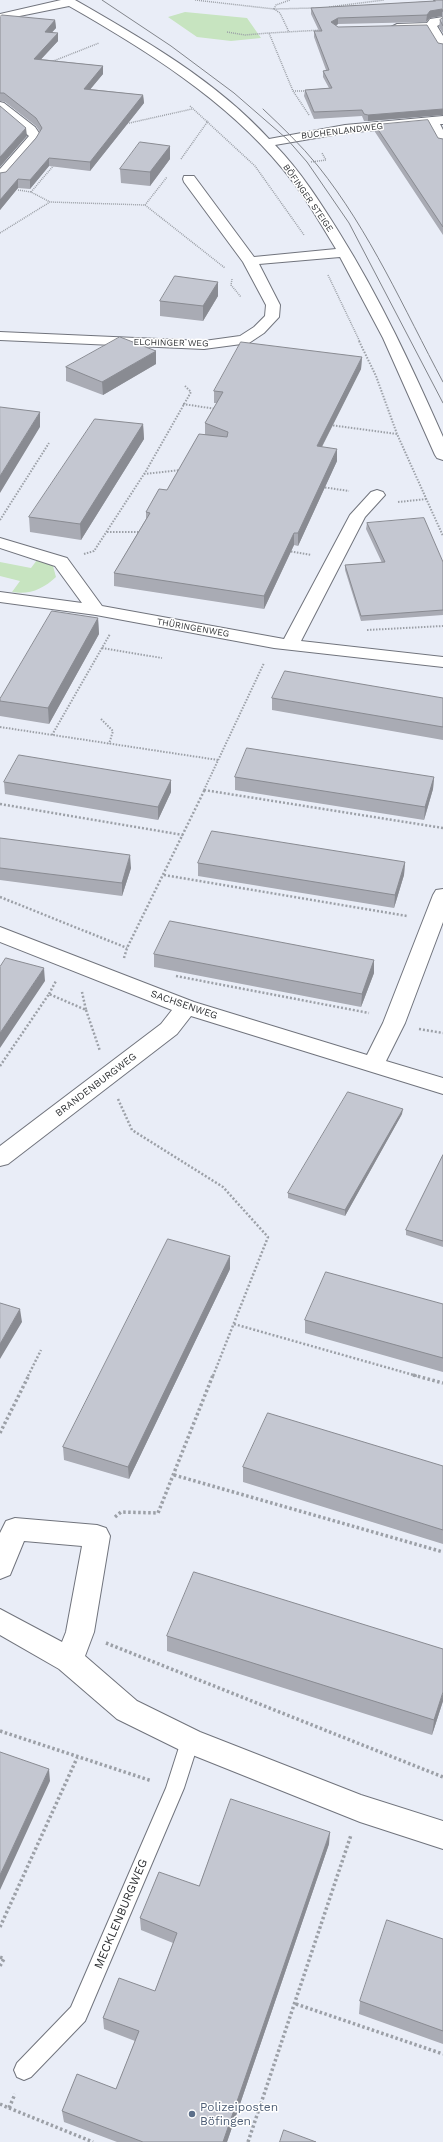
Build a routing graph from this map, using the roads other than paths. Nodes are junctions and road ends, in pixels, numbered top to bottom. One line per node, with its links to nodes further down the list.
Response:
1 (20, 1): 3 (street)
2 (69, 1): 4 (street); 14 (street, BÖFINGER STEIGE)
3 (0, 8)
4 (0, 16)
5 (443, 20): 6 (street)
6 (431, 26): 7 (street); 8 (street)
7 (386, 27)
8 (443, 46)
9 (443, 55): 10 (street)
10 (443, 59)
11 (1, 109): 15 (street)
12 (438, 121): 13 (street); 14 (street, BUCHENLANDWEG)
13 (443, 141)
14 (266, 143): 17 (street, BÖFINGER STEIGE)
15 (0, 177)
16 (189, 179): 18 (street, ELCHINGER WEG)
17 (345, 252): 18 (street); 20 (street, BÖFINGER STEIGE)
18 (250, 261): 19 (street, ELCHINGER WEG)
19 (0, 336)
20 (443, 455)
21 (377, 495): 27 (street)
22 (0, 543): 23 (street)
23 (62, 578): 25 (street); 26 (street)
24 (0, 596): 25 (street, THÜRINGENWEG)
25 (33, 602): 26 (street, THÜRINGENWEG)
26 (96, 610): 27 (street, THÜRINGENWEG)
27 (282, 644): 28 (street, THÜRINGENWEG)
28 (443, 662)
29 (443, 895): 32 (street)
30 (0, 934): 31 (street, SACHSENWEG)
31 (186, 1007): 32 (street, SACHSENWEG); 34 (street, BRANDENBURGWEG)
32 (373, 1065): 33 (street, SACHSENWEG)
33 (443, 1086)
34 (0, 1158)
35 (0, 1567): 37 (street)
36 (0, 1620): 37 (street)
37 (69, 1660): 38 (street)
38 (190, 1742): 39 (street); 40 (lane, MECKLENBURGWEG)
39 (443, 1835)
40 (24, 2070)

